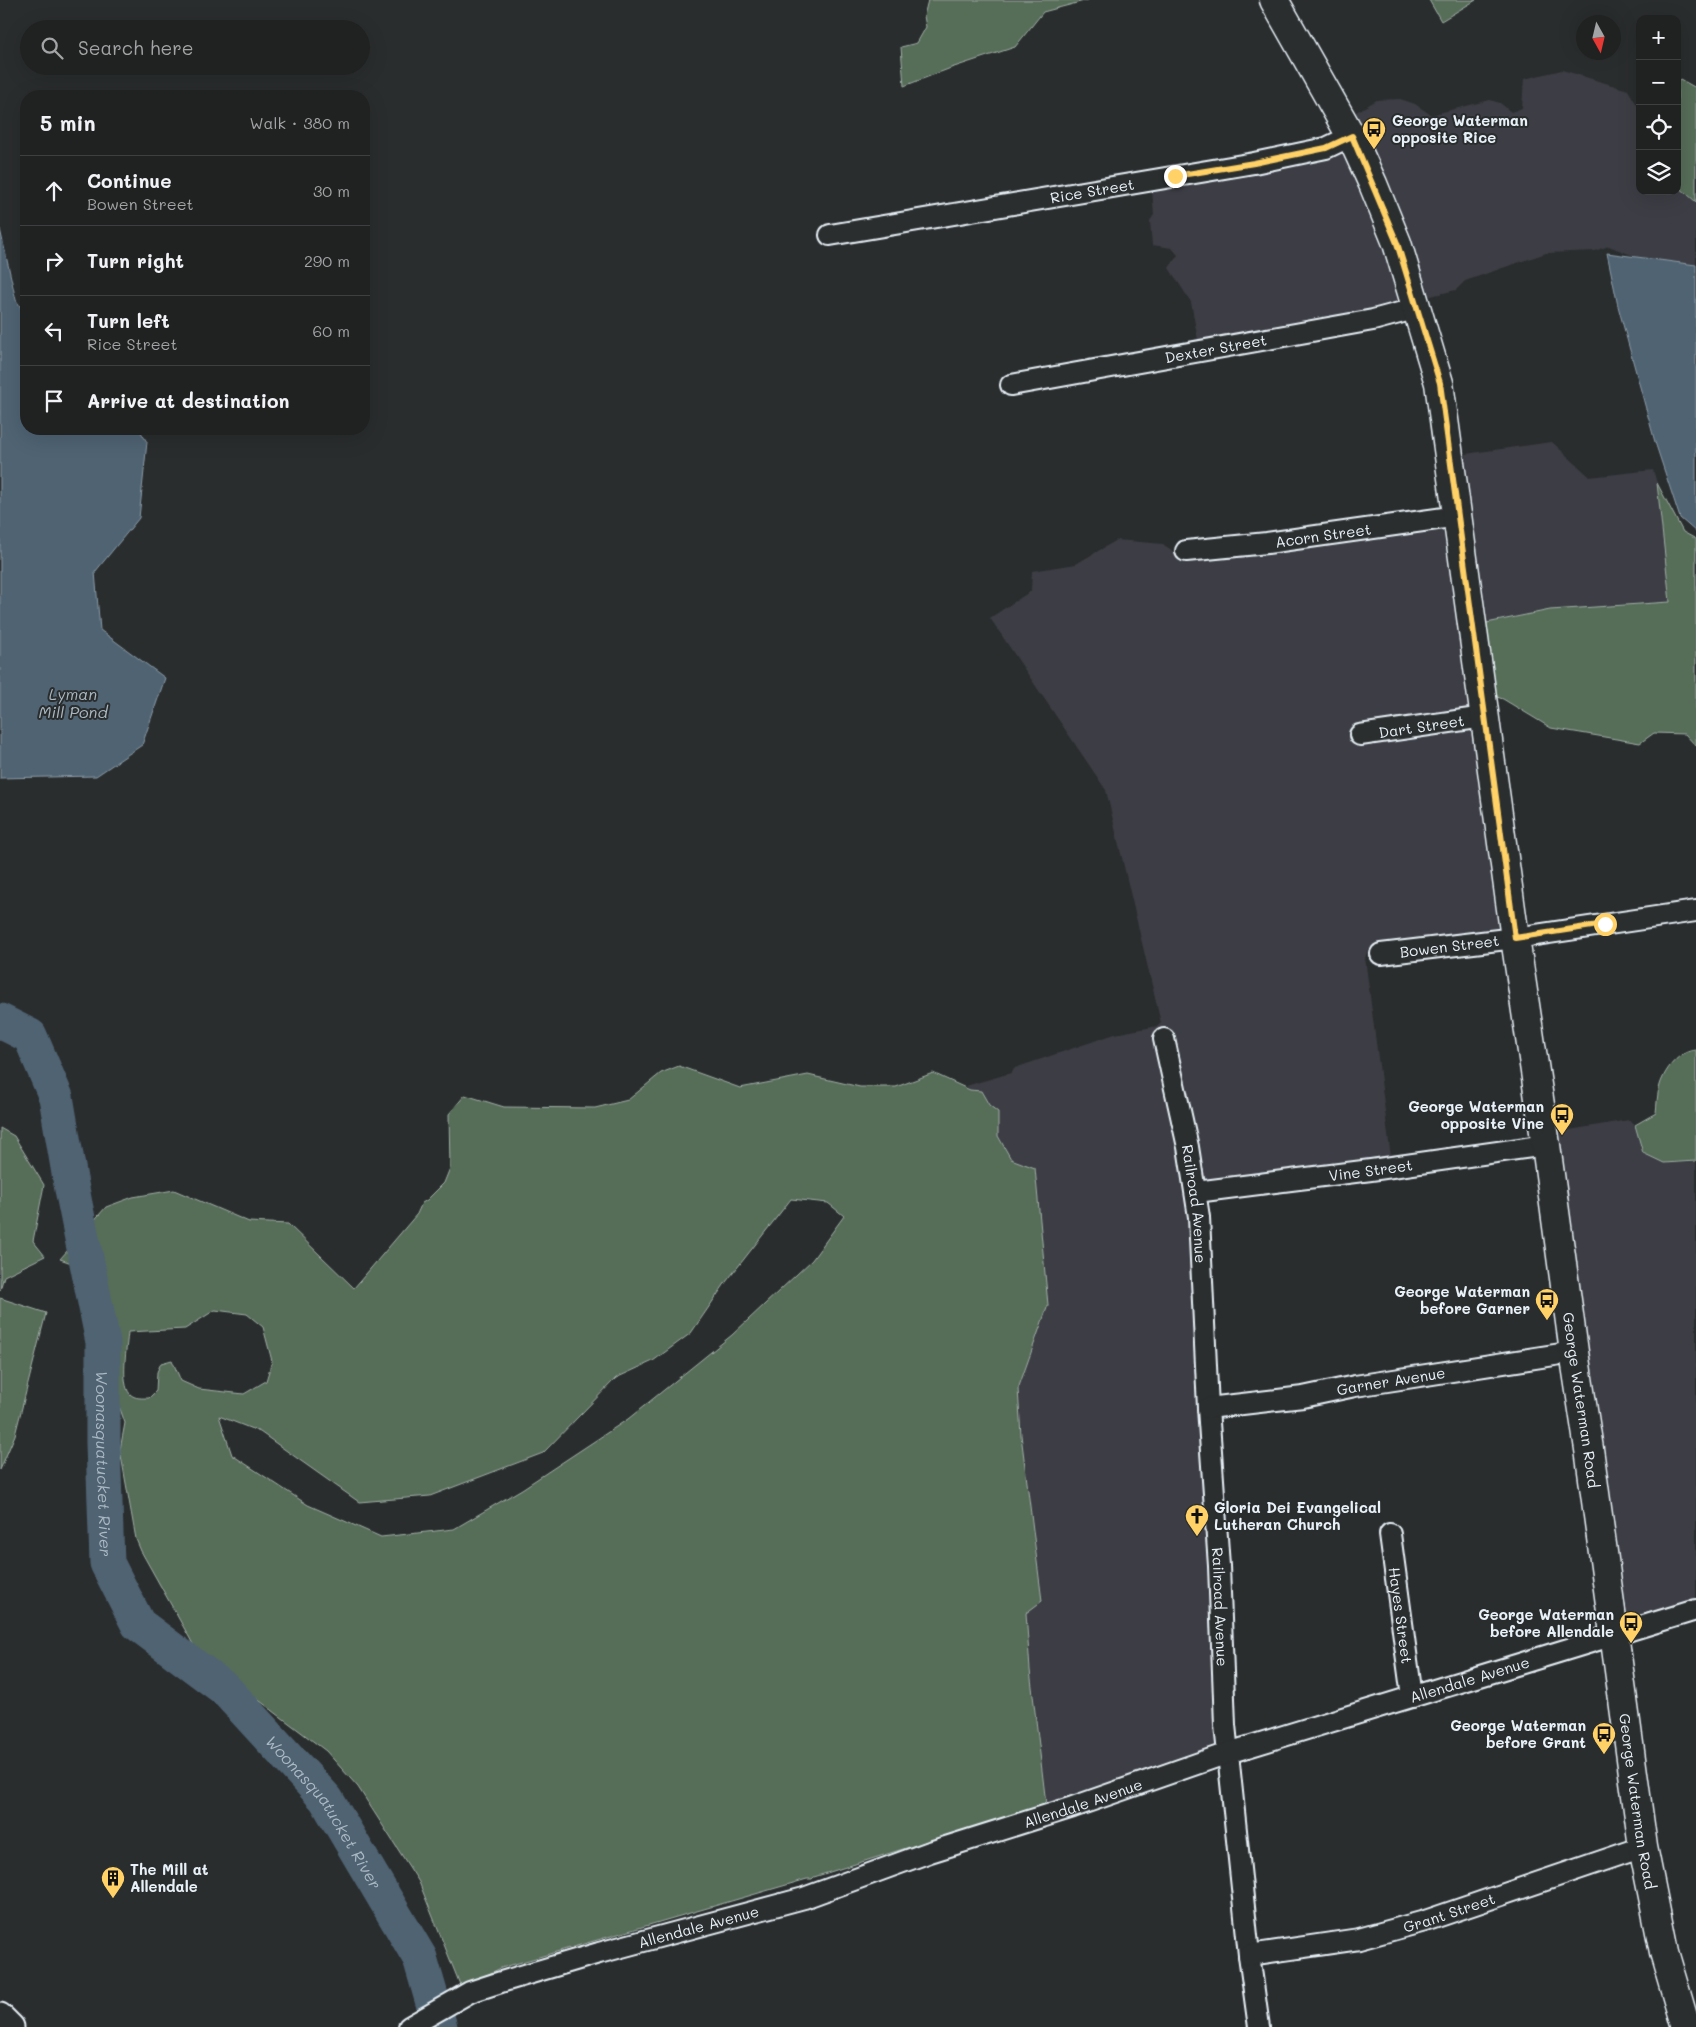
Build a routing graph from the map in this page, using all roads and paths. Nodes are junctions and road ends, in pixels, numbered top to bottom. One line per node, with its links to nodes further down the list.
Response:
1 (1274, 0): 2 (main road, George Waterman Road)
2 (1352, 136): 3 (street, Rice Street); 4 (main road, George Waterman Road)
3 (830, 235)
4 (1418, 308): 5 (street, Dexter Street); 6 (main road, George Waterman Road)
5 (1010, 385)
6 (1458, 516): 7 (street, Acorn Street); 8 (main road, George Waterman Road)
7 (1186, 552)
8 (1484, 716): 9 (street, Dart Street); 11 (main road, George Waterman Road)
9 (1360, 735)
10 (1696, 911): 11 (street, Bowen Street)
11 (1515, 938): 12 (street, Bowen Street); 14 (main road, George Waterman Road)
12 (1381, 954)
13 (1164, 1039): 15 (street, Railroad Avenue)
14 (1546, 1145): 15 (street, Vine Street); 16 (main road, George Waterman Road)
15 (1196, 1192): 17 (street, Railroad Avenue)
16 (1574, 1352): 17 (street, Garner Avenue); 20 (main road, George Waterman Road)
17 (1208, 1408): 22 (street, Railroad Avenue)
18 (1390, 1534): 21 (street, Hayes Street)
19 (1696, 1610): 20 (street, Allendale Avenue)
20 (1614, 1636): 21 (street, Allendale Avenue); 23 (main road, George Waterman Road)
21 (1412, 1697): 22 (street, Allendale Avenue)
22 (1228, 1753): 24 (street, Railroad Avenue); 26 (street, Allendale Avenue)
23 (1643, 1847): 24 (street, Grant Street); 29 (main road, George Waterman Road)
24 (1249, 1955): 28 (street, Railroad Avenue)
25 (0, 2016): 27 (street)
26 (412, 2025)
27 (10, 2027)
28 (1259, 2027)
29 (1686, 2027)

